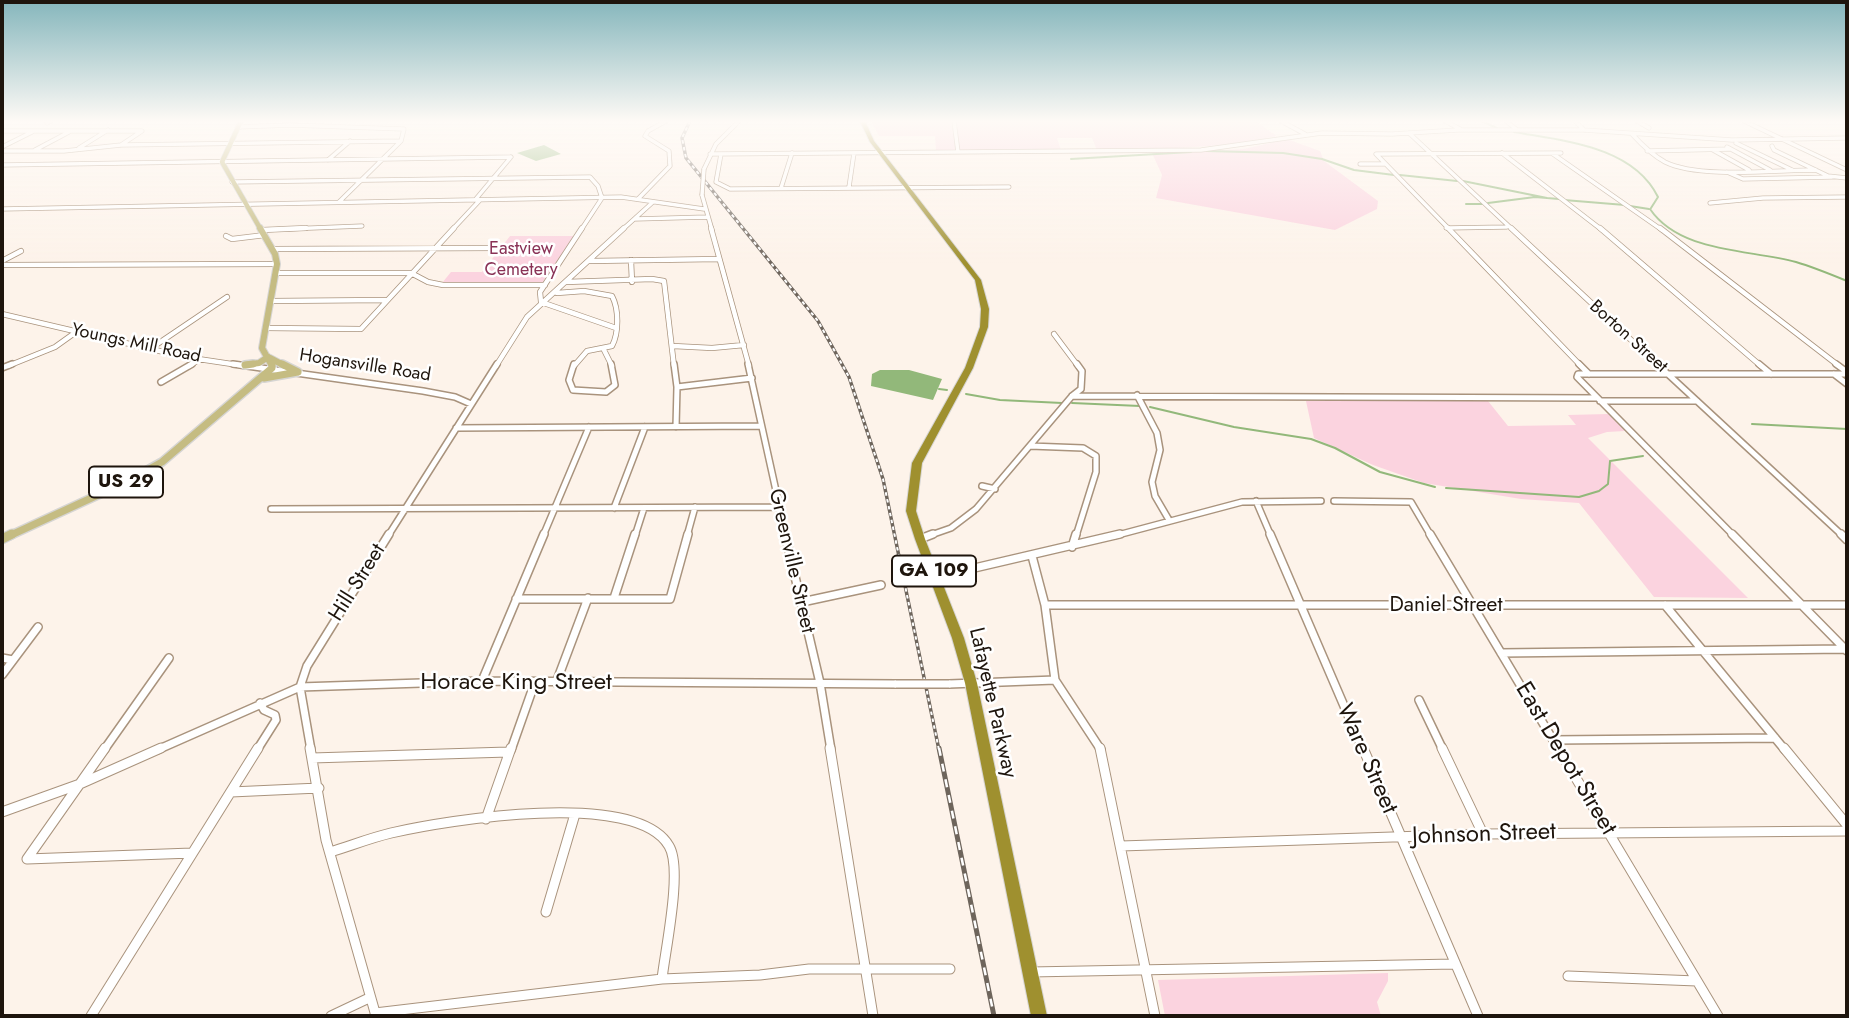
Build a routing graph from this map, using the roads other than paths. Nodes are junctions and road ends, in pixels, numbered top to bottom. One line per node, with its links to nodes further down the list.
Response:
1 (225, 169): 29 (main road, Hogansville Road)
2 (373, 169): 28 (street)
3 (502, 169): 25 (street)
4 (668, 169): 36 (street)
5 (704, 169): 43 (street, Greenville Street, bridge)
6 (718, 169): 33 (street)
7 (787, 169): 33 (street)
8 (852, 169): 30 (street)
9 (895, 169): 31 (highway, Lafayette Parkway / GA 109)
10 (1389, 169): 47 (street)
11 (1447, 169): 46 (street, Borton Street)
12 (1521, 169): 89 (street)
13 (1573, 169): 86 (street)
14 (1687, 169): 21 (street)
15 (1746, 169): 22 (street)
16 (1766, 169): 23 (street)
17 (1791, 169): 19 (street)
18 (1813, 169): 20 (street)
19 (1794, 170): 20 (street); 23 (street)
20 (1816, 170): 24 (street)
21 (1727, 171): 22 (street); 27 (street)
22 (1751, 171): 23 (street)
23 (1770, 171): 27 (street)
24 (1832, 177): 26 (street); 27 (street)
25 (495, 178): 28 (street); 35 (street); 37 (street)
26 (1847, 178)
27 (1784, 179)
28 (362, 180): 29 (street); 38 (street)
29 (232, 182): 41 (main road, Hogansville Road)
30 (849, 187): 31 (street); 33 (street)
31 (910, 187): 32 (street); 120 (highway, Lafayette Parkway / GA 109)
32 (1009, 187)
33 (780, 188)
34 (1847, 197): 40 (street)
35 (602, 198): 36 (street); 37 (street); 63 (street, Hill Street)
36 (638, 199): 39 (street)
37 (477, 200): 38 (street); 51 (street)
38 (339, 202): 41 (street)
39 (653, 202): 43 (street); 44 (street)
40 (1710, 203)
41 (246, 204): 42 (street); 48 (main road, Hogansville Road)
42 (2, 209)
43 (705, 213): 44 (street); 54 (street, Greenville Street)
44 (634, 219): 56 (street)
45 (362, 226): 48 (street)
46 (1508, 227): 47 (street); 88 (street, Borton Street)
47 (1446, 228): 87 (street)
48 (263, 233): 49 (street); 50 (main road, Hogansville Road)
49 (226, 236)
50 (273, 248): 51 (street); 58 (main road, Hogansville Road)
51 (433, 248): 52 (street); 60 (street)
52 (497, 248)
53 (21, 251): 57 (street)
54 (719, 259): 55 (street); 75 (street, Greenville Street)
55 (631, 260): 56 (street); 61 (street)
56 (590, 261): 62 (street)
57 (2, 263): 58 (street)
58 (277, 264): 59 (main road, Hogansville Road)
59 (275, 273): 60 (street); 68 (main road, Hogansville Road)
60 (411, 273): 63 (street); 67 (street)
61 (632, 282): 62 (street); 76 (street)
62 (564, 284): 64 (street); 65 (street)
63 (545, 285): 69 (street, Hill Street)
64 (570, 290): 65 (street); 72 (street)
65 (554, 293): 69 (street)
66 (227, 297): 77 (street)
67 (387, 300): 68 (street); 71 (street)
68 (270, 302): 71 (main road, Hogansville Road)
69 (541, 302): 72 (street); 100 (street, Hill Street)
70 (2, 314): 73 (street, Youngs Mill Road)
71 (264, 328): 79 (main road, Hogansville Road)
72 (616, 328): 78 (street)
73 (76, 332): 77 (street, Youngs Mill Road); 83 (street)
74 (1054, 334): 97 (street)
75 (744, 345): 76 (street); 91 (street, Greenville Street)
76 (673, 346): 95 (street)
77 (150, 349): 80 (street, Youngs Mill Road)
78 (604, 350): 78 (street)
79 (268, 357): 81 (main road); 84 (main road, Hogansville Road); 85 (main road)
80 (200, 359): 81 (street, Youngs Mill Road); 93 (street)
81 (245, 365): 82 (street, Youngs Mill Road)
82 (257, 367): 84 (street, Youngs Mill Road); 92 (main road)
83 (2, 368)
84 (272, 368): 85 (street, Hogansville Road); 92 (main road, US 29)
85 (298, 372): 92 (main road); 100 (street, Hogansville Road)
86 (1847, 373): 90 (street)
87 (1590, 374): 88 (street); 98 (street)
88 (1669, 374): 89 (street); 99 (street, Borton Street)
89 (1771, 374): 90 (street)
90 (1834, 374): 94 (street)
91 (752, 378): 95 (street); 101 (street, Greenville Street)
92 (261, 379): 121 (main road, US 29)
93 (161, 383)
94 (1847, 384)
95 (677, 387): 104 (street)
96 (1137, 395): 97 (street); 98 (street); 119 (street)
97 (1072, 397): 106 (street)
98 (1598, 399): 99 (street); 134 (street)
99 (1697, 401): 122 (street, Borton Street)
100 (471, 404): 105 (street, Hill Street)
101 (761, 426): 104 (street); 113 (street, Greenville Street)
102 (589, 427): 103 (street); 105 (street); 115 (street)
103 (645, 427): 104 (street); 116 (street)
104 (676, 427)
105 (456, 428): 114 (street, Hill Street)
106 (1030, 446): 108 (street); 123 (street)
107 (982, 486): 108 (street)
108 (995, 489): 120 (street)
109 (1256, 501): 110 (street); 119 (street); 136 (street, Ware Street)
110 (1321, 501)
111 (1334, 501): 132 (street, East Depot Street)
112 (695, 507): 113 (street); 117 (street); 128 (street)
113 (779, 507): 130 (street, Greenville Street)
114 (405, 508): 115 (street); 118 (street); 151 (street, Hill Street)
115 (554, 508): 116 (street); 129 (street)
116 (614, 508): 117 (street)
117 (644, 508): 128 (street)
118 (271, 509)
119 (1169, 520): 123 (street)
120 (920, 538): 125 (highway, Lafayette Parkway / GA 109)
121 (2, 539)
122 (1847, 540)
123 (1072, 547): 124 (street)
124 (1032, 556): 125 (street); 131 (street)
125 (936, 577): 150 (highway, Lafayette Parkway / GA 109)
126 (881, 585): 130 (street)
127 (588, 598): 128 (street); 129 (street); 148 (street)
128 (614, 598)
129 (516, 599): 145 (street)
130 (802, 602): 149 (street, Greenville Street)
131 (1045, 605): 136 (street, Daniel Street); 146 (street)
132 (1472, 605): 133 (street, Daniel Street); 136 (street, Daniel Street); 140 (street, East Depot Street)
133 (1665, 605): 134 (street, Daniel Street); 138 (street)
134 (1803, 606): 135 (street, Daniel Street); 139 (street)
135 (1847, 606)
136 (1303, 607): 168 (street, Ware Street)
137 (38, 627): 143 (street)
138 (1701, 650): 139 (street); 140 (street); 154 (street)
139 (1847, 650)
140 (1501, 653): 155 (street, East Depot Street)
141 (2, 658): 143 (street)
142 (169, 658): 158 (street)
143 (13, 660): 144 (street)
144 (2, 675)
145 (482, 681): 147 (street, Horace King Street); 151 (street, Horace King Street)
146 (1055, 681): 150 (street, Horace King Street); 169 (street)
147 (535, 682): 148 (street, Horace King Street); 156 (street)
148 (556, 683): 149 (street, Horace King Street)
149 (820, 683): 150 (street, Horace King Street, bridge); 174 (street, Greenville Street)
150 (971, 683): 177 (highway, Lafayette Parkway / GA 109)
151 (300, 687): 153 (street, Horace King Street); 157 (street)
152 (1419, 700): 167 (street)
153 (260, 703): 158 (street, Horace King Street); 160 (street)
154 (1775, 738): 155 (street); 164 (street)
155 (1553, 740): 166 (street, East Depot Street)
156 (508, 752): 157 (street); 163 (street)
157 (312, 758): 159 (street)
158 (80, 784): 161 (street, Horace King Street); 171 (street)
159 (319, 788): 160 (street); 170 (street)
160 (231, 792): 171 (street)
161 (2, 812)
162 (575, 814): 163 (street); 172 (street); 179 (street)
163 (486, 819): 170 (street)
164 (1847, 825)
165 (1847, 831): 166 (street, Johnson Street)
166 (1608, 832): 167 (street, Johnson Street); 180 (street, East Depot Street)
167 (1483, 834): 168 (street, Johnson Street)
168 (1401, 838): 169 (street, Johnson Street); 173 (street, Ware Street)
169 (1121, 846): 176 (street)
170 (330, 852): 181 (street)
171 (192, 853): 183 (street)
172 (547, 912)
173 (1455, 964): 176 (street); 188 (street, Ware Street)
174 (866, 968): 175 (street); 179 (street); 185 (street, Greenville Street)
175 (950, 969)
176 (1146, 971): 177 (street); 187 (street)
177 (1029, 972): 186 (highway, Lafayette Parkway / GA 109)
178 (1568, 976): 180 (street)
179 (662, 979): 182 (street)
180 (1697, 981): 189 (street, East Depot Street)
181 (369, 998): 182 (street); 184 (street)
182 (376, 1015)
183 (91, 1016)
184 (331, 1016)
185 (873, 1016)
186 (1039, 1016)
187 (1155, 1016)
188 (1478, 1016)
189 (1718, 1016)

